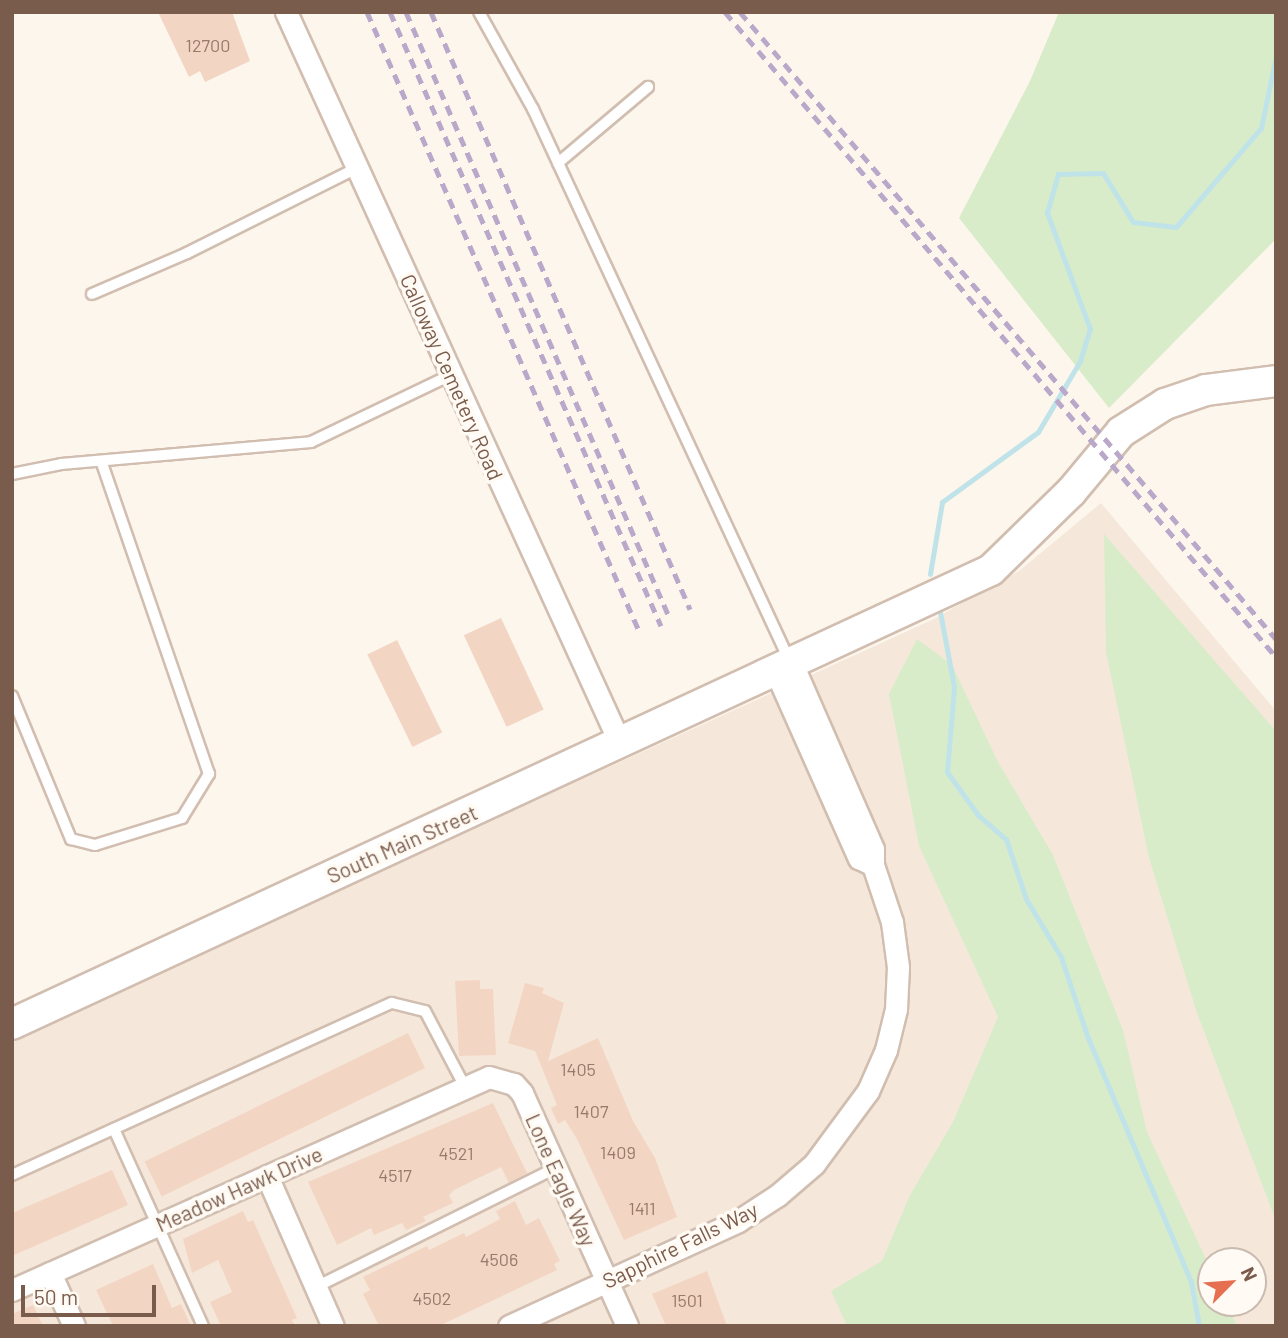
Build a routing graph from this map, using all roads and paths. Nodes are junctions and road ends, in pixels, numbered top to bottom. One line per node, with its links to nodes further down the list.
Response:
1 (286, 12): 5 (street, Calloway Cemetery Road)
2 (479, 12): 4 (lane)
3 (648, 87): 4 (lane)
4 (558, 163): 11 (lane)
5 (357, 168): 6 (lane); 7 (street, Calloway Cemetery Road)
6 (92, 294)
7 (451, 375): 9 (lane); 13 (street, Calloway Cemetery Road)
8 (1276, 381): 11 (street, South Main Street)
9 (101, 461): 10 (lane); 12 (lane)
10 (12, 474)
11 (784, 668): 13 (street, South Main Street); 22 (street, Sapphire Falls Way)
12 (12, 695)
13 (619, 741): 14 (street, South Main Street)
14 (12, 1024)
15 (464, 1084): 16 (lane); 17 (street, Lone Eagle Way); 19 (street, Meadow Hawk Drive)
16 (114, 1129): 18 (lane); 20 (lane)
17 (556, 1168): 22 (street, Lone Eagle Way); 23 (lane)
18 (12, 1175)
19 (267, 1176): 20 (street, Meadow Hawk Drive); 23 (street)
20 (159, 1225): 21 (street, Meadow Hawk Drive); 26 (lane)
21 (50, 1273): 24 (street, Meadow Hawk Drive); 25 (street)
22 (607, 1280): 28 (street, Sapphire Falls Way); 29 (street, Lone Eagle Way)
23 (316, 1287): 27 (street)
24 (12, 1290)
25 (74, 1326)
26 (203, 1326)
27 (333, 1326)
28 (509, 1326)
29 (627, 1326)

